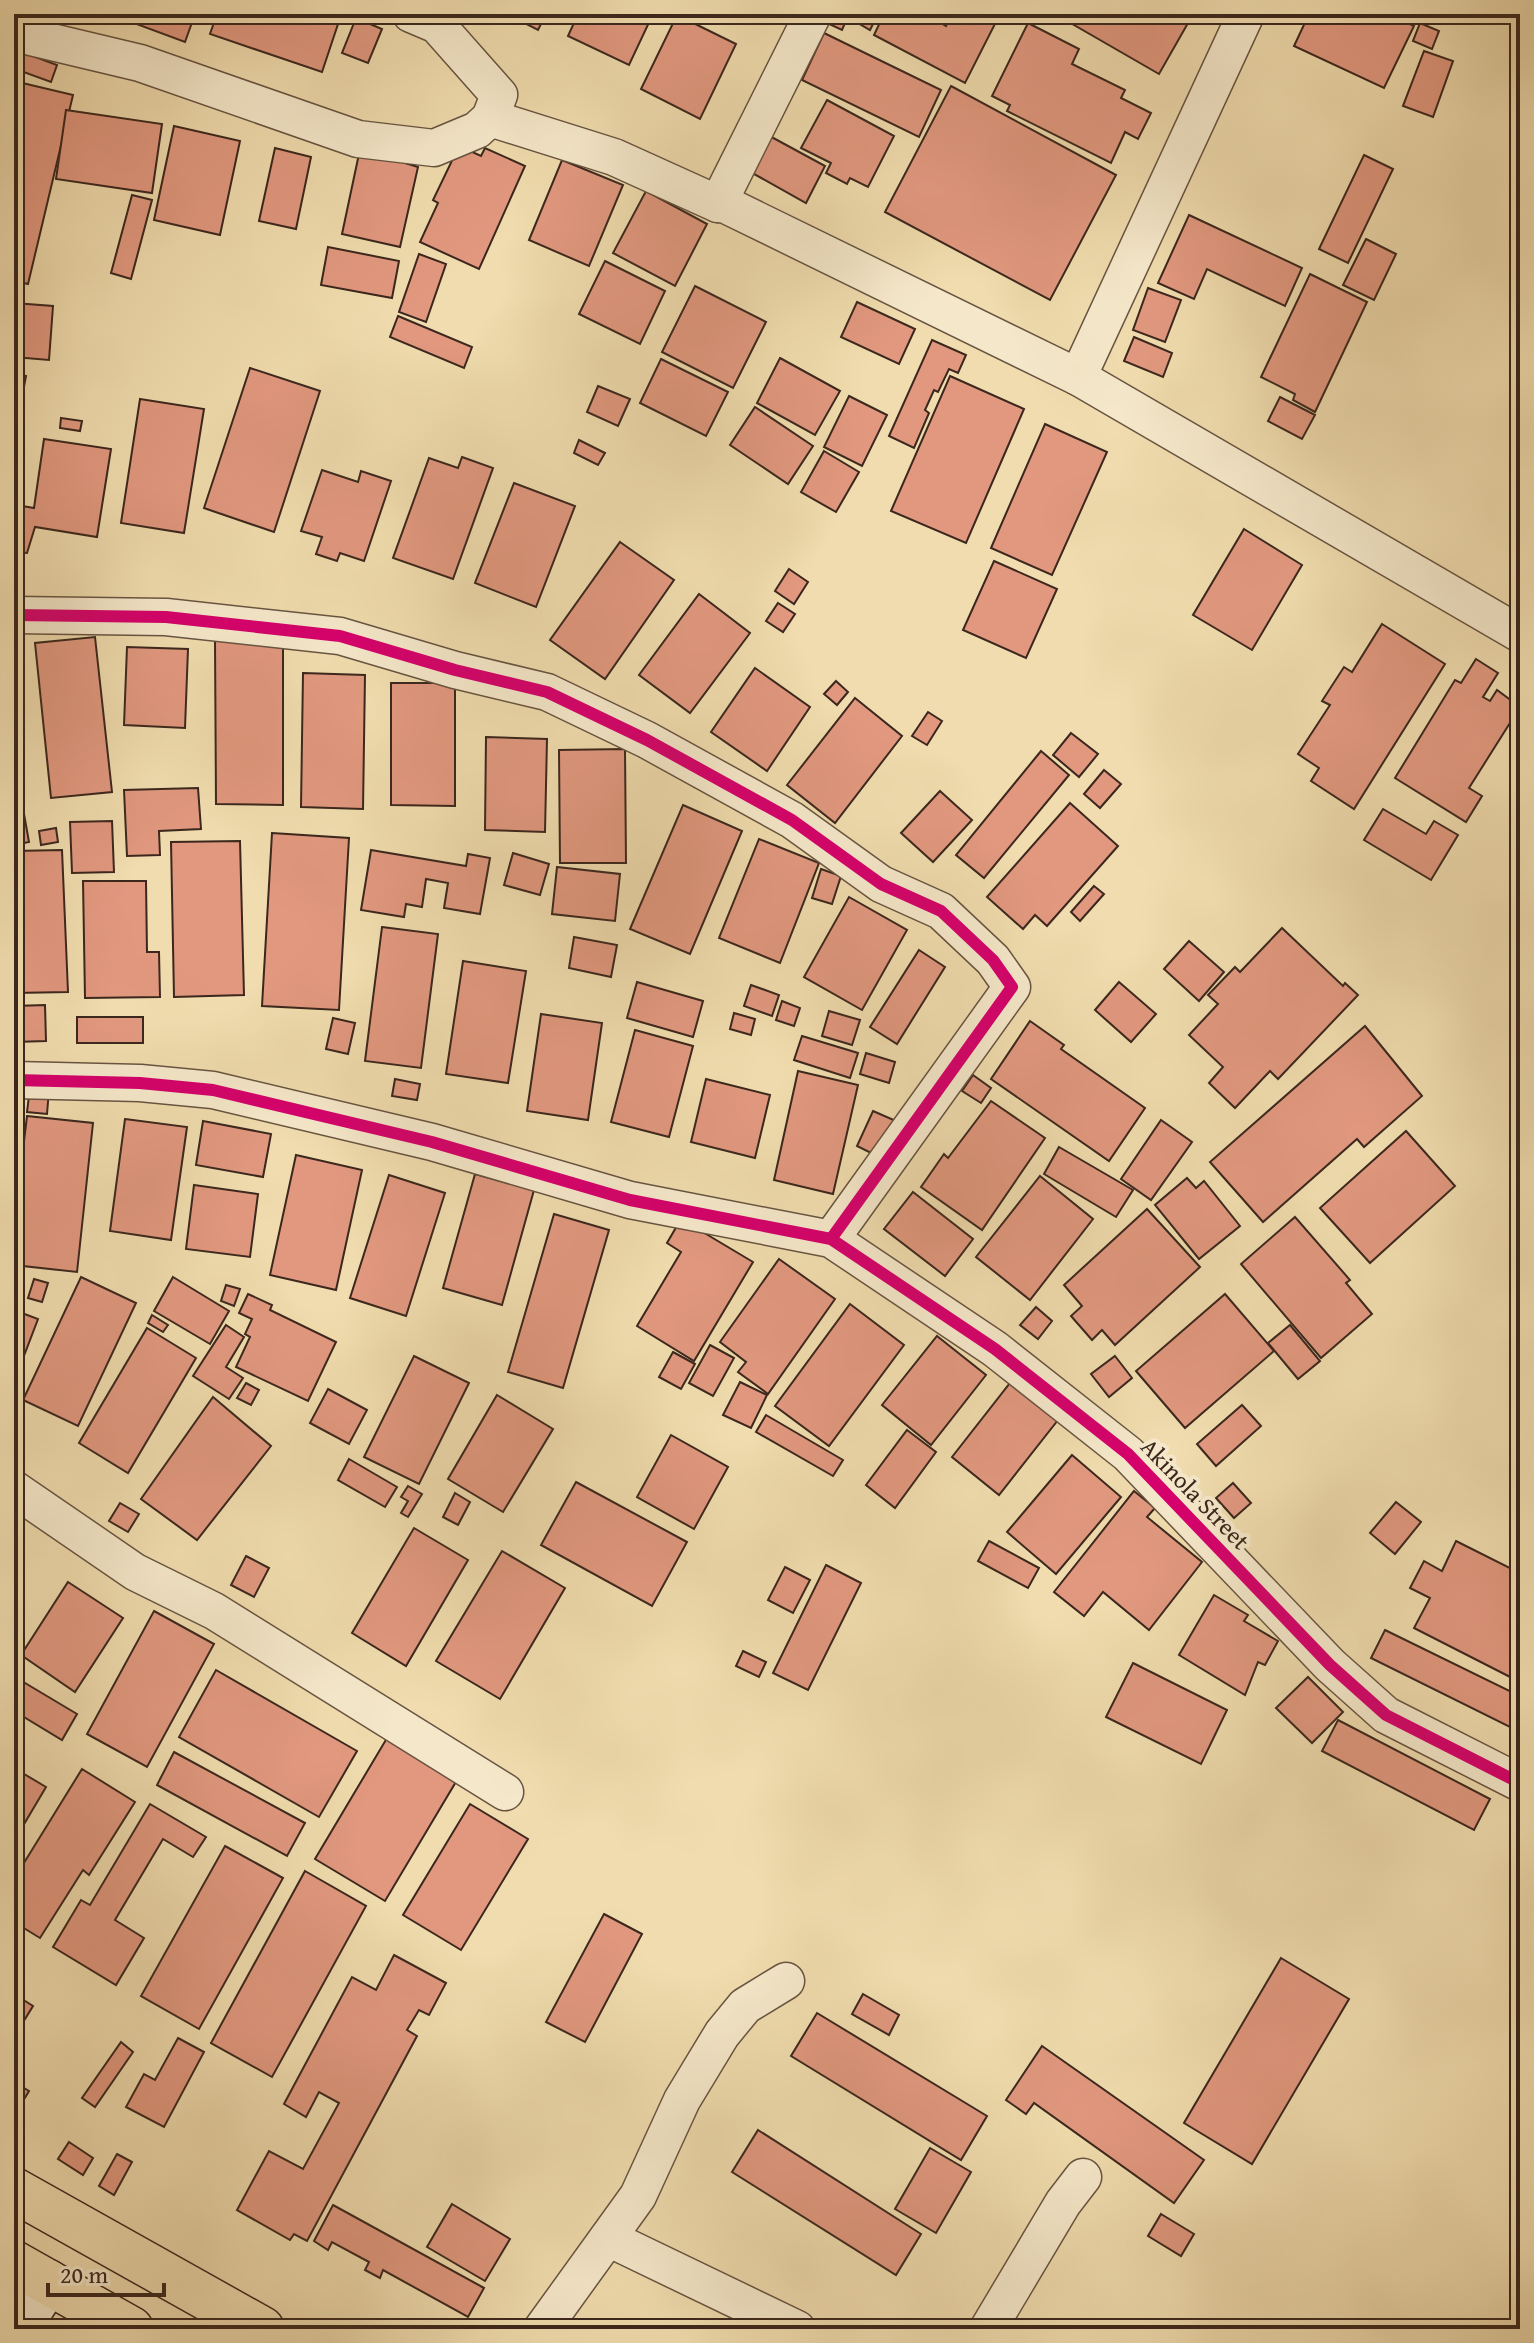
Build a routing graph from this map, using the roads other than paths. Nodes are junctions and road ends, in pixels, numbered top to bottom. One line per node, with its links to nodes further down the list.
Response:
1 (411, 14): 5 (street)
2 (813, 14): 6 (street)
3 (1246, 14): 7 (street)
4 (14, 33): 5 (street)
5 (490, 118): 6 (street)
6 (718, 204): 7 (street)
7 (1078, 377): 9 (street)
8 (14, 615): 11 (street)
9 (1520, 634)
10 (14, 1080): 11 (street)
11 (831, 1239): 13 (street, Akinola Street)
12 (14, 1489): 14 (street)
13 (1520, 1783)
14 (505, 1792)
15 (786, 1981): 18 (street)
16 (1083, 2177): 25 (street)
17 (14, 2190): 22 (main road)
18 (608, 2238): 23 (street); 24 (street)
19 (31, 2273): 20 (street); 21 (main road)
20 (18, 2329)
21 (131, 2329)
22 (262, 2329)
23 (542, 2329)
24 (797, 2329)
25 (988, 2329)

